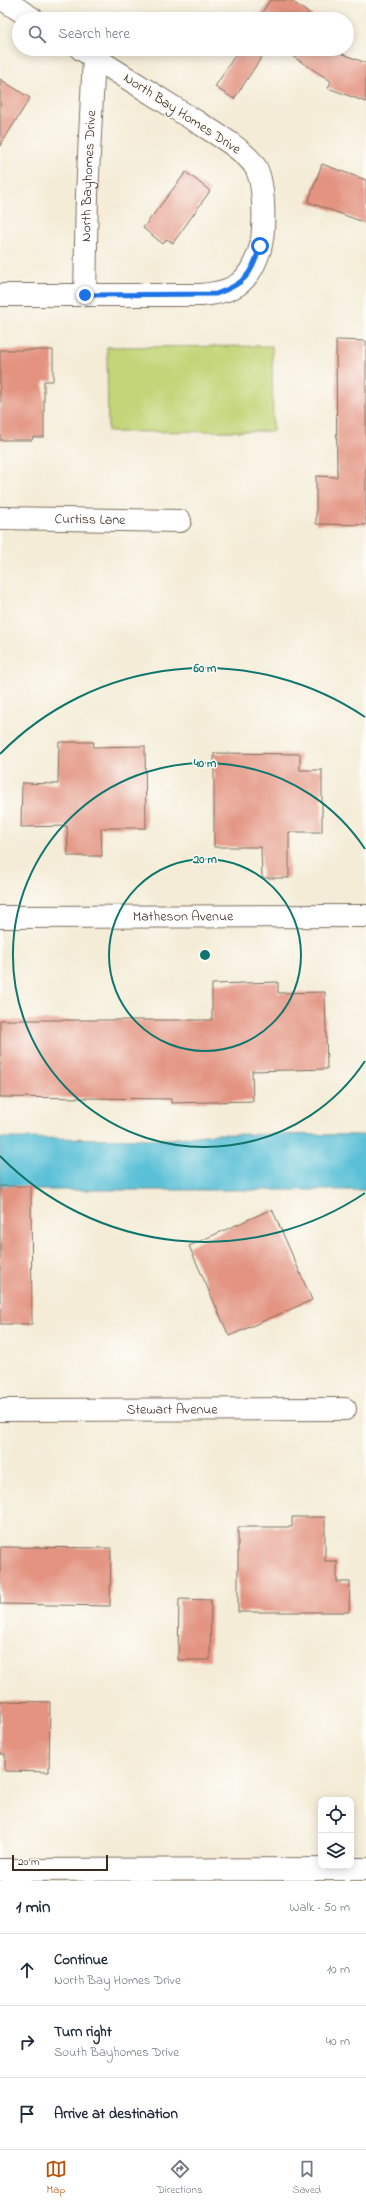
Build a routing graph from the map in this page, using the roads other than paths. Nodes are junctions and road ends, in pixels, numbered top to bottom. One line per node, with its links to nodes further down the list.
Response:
1 (4, 0): 2 (street)
2 (23, 12)
3 (88, 56): 6 (street, North Bayhomes Drive)
4 (93, 56): 6 (street, North Bay Homes Drive)
5 (0, 295): 6 (street)
6 (85, 295)
7 (0, 518): 8 (street, Curtiss Lane)
8 (180, 521)
9 (366, 916): 10 (street, Matheson Avenue)
10 (0, 917)
11 (345, 1409): 12 (street, Stewart Avenue)
12 (0, 1410)
13 (366, 1869): 14 (street)
14 (0, 1870)

